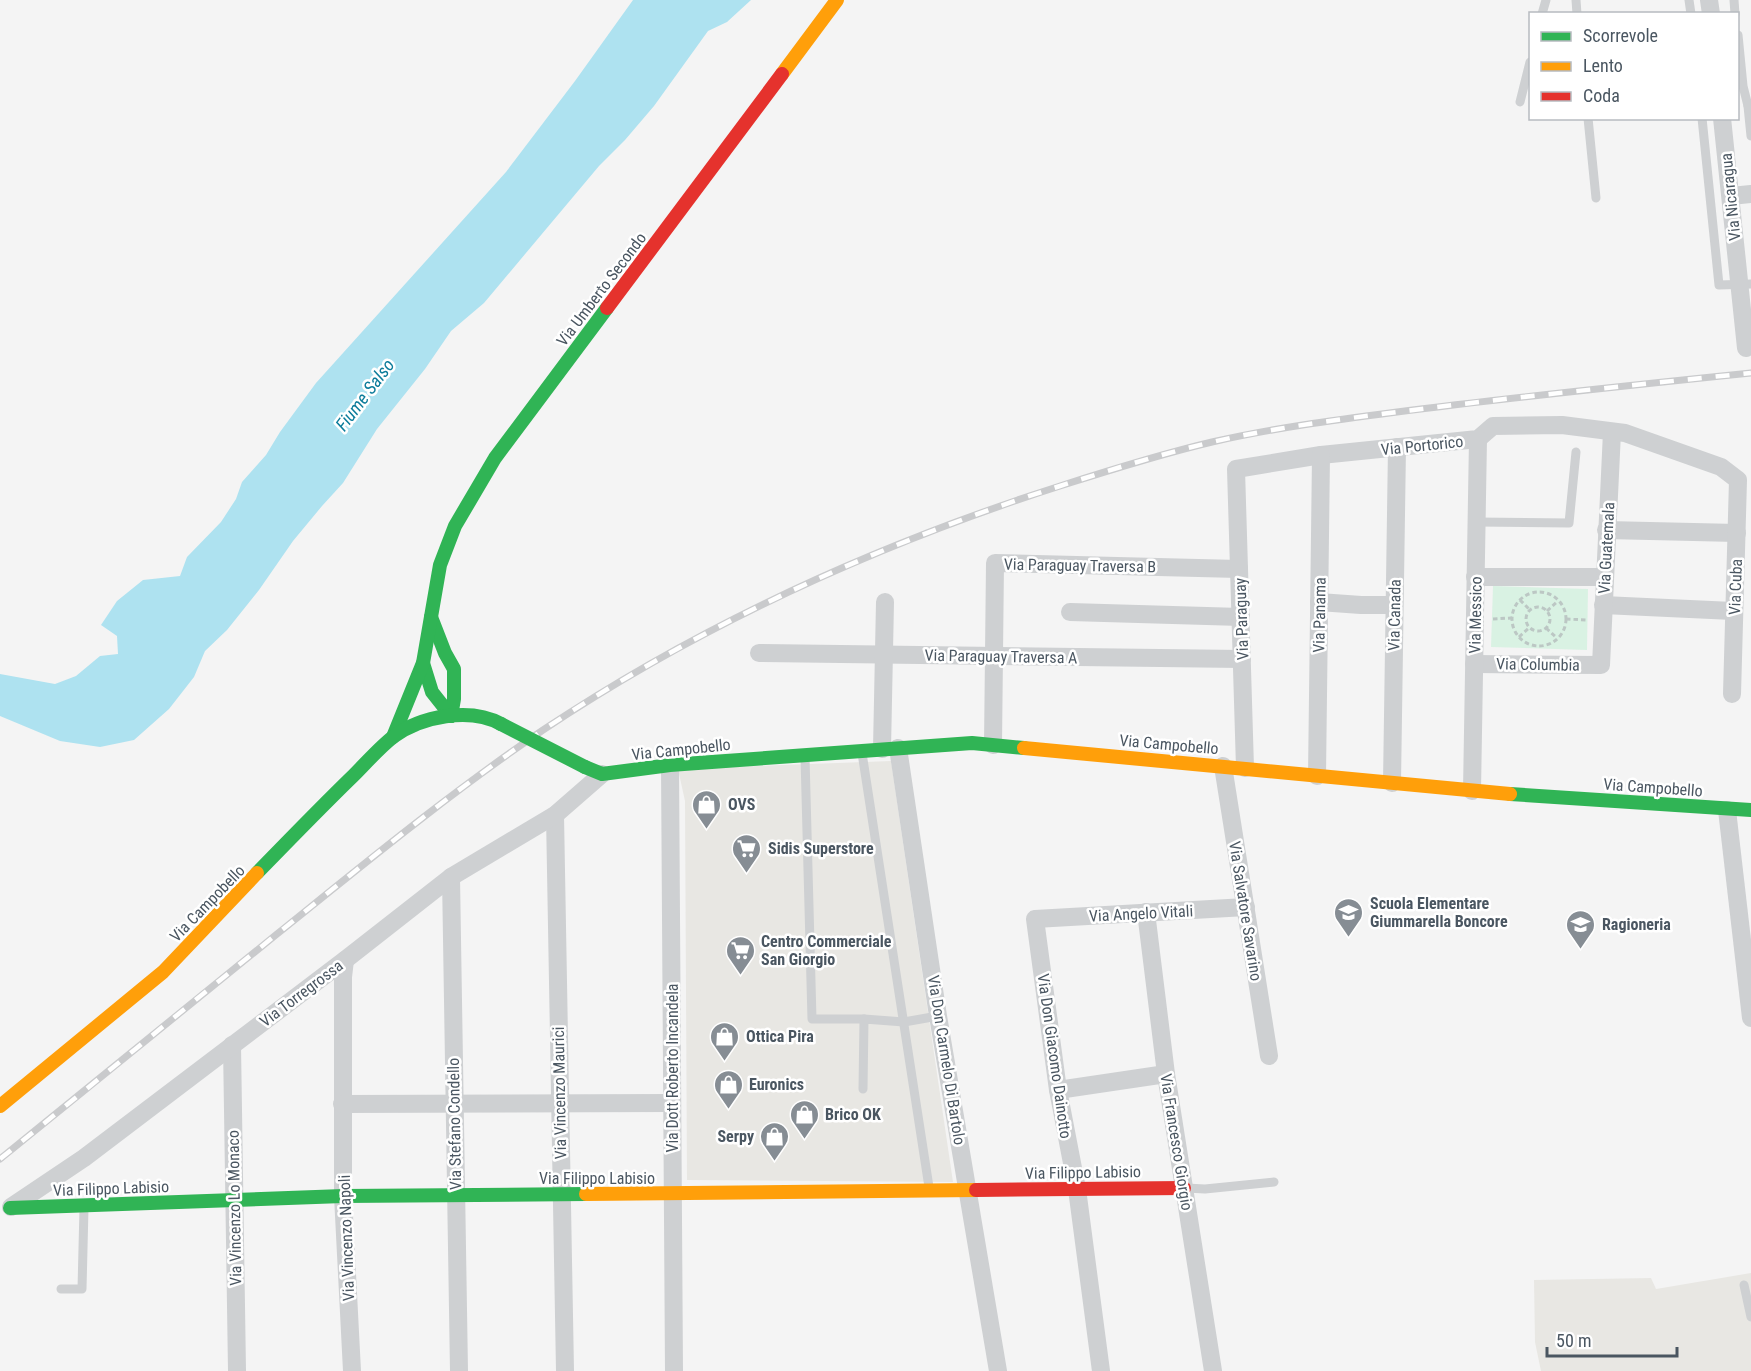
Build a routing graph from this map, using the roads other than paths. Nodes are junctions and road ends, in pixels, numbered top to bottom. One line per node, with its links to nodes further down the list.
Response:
1 (837, 0): 36 (main road, Via Umberto Secondo)
2 (1739, 50): 4 (lane)
3 (1529, 66): 5 (lane)
4 (1744, 86): 6 (lane)
5 (1520, 102)
6 (1750, 106): 10 (lane)
7 (1588, 120): 13 (lane)
8 (1702, 120): 14 (lane)
9 (1722, 120): 12 (street, Via Nicaragua)
10 (1751, 136)
11 (1751, 194): 12 (street)
12 (1731, 196): 14 (street, Via Nicaragua)
13 (1596, 198)
14 (1745, 285): 15 (street, Via Nicaragua)
15 (1746, 348)
16 (1612, 432): 17 (street, Via Portorico); 22 (street, Via Portorico); 24 (street, Via Guatemala)
17 (1478, 439): 18 (street, Via Portorico); 23 (street, Via Messico)
18 (1397, 447): 20 (street, Via Portorico); 32 (street, Via Canada)
19 (1576, 452): 23 (lane)
20 (1321, 455): 21 (street, Via Portorico); 31 (street, Via Panama)
21 (1236, 469): 26 (street, Via Paraguay)
22 (1738, 480): 25 (street, Via Cuba)
23 (1476, 522): 27 (street, Via Messico)
24 (1606, 530): 25 (street); 28 (street, Via Guatemala)
25 (1737, 533): 29 (street, Via Cuba)
26 (1239, 569): 37 (street, Via Paraguay); 40 (street, Via Paraguay Traversa B)
27 (1475, 577): 28 (street); 43 (street, Via Messico)
28 (1604, 577): 33 (street, Via Guatemala)
29 (1743, 582): 34 (street, Via Cuba)
30 (885, 602): 39 (street, Via Don Carmelo Di Bartolo)
31 (1319, 602): 32 (street); 60 (street, Via Panama)
32 (1394, 605): 61 (street, Via Canada)
33 (1603, 605): 34 (street); 44 (street, Via Guatemala)
34 (1733, 611): 47 (street, Via Cuba)
35 (1070, 612): 37 (street)
36 (431, 617): 42 (main road, Via Umberto Secondo); 45 (main road)
37 (1240, 617): 41 (street, Via Paraguay)
38 (759, 653): 39 (street, Via Paraguay Traversa A)
39 (884, 655): 40 (street, Via Paraguay Traversa A); 53 (street, Via Don Carmelo Di Bartolo)
40 (994, 656): 41 (street, Via Paraguay Traversa A); 52 (street, Via Paraguay Traversa B)
41 (1242, 659): 58 (street, Via Paraguay)
42 (423, 663): 49 (main road); 51 (main road)
43 (1474, 663): 44 (street, Via Columbia); 62 (street, Via Messico)
44 (1601, 665)
45 (454, 669): 46 (main road); 49 (main road)
46 (466, 686)
47 (1732, 694)
48 (478, 702): 50 (main road)
49 (451, 716): 50 (main road, Via Campobello); 51 (main road, Via Campobello)
50 (495, 721): 59 (main road, bridge)
51 (393, 736): 84 (main road, Via Campobello)
52 (993, 745): 53 (main road, Via Campobello); 57 (main road, Via Campobello)
53 (890, 749): 54 (main road, Via Campobello); 71 (street, Via Don Carmelo Di Bartolo)
54 (862, 751): 55 (main road, Via Campobello); 74 (lane)
55 (805, 755): 56 (main road, Via Campobello); 73 (lane)
56 (670, 765): 59 (main road, Via Campobello); 81 (street, Via Dott Roberto Incandela)
57 (1223, 766): 58 (main road, Via Campobello); 67 (street, Via Salvatore Savarino)
58 (1245, 768): 60 (main road, Via Campobello)
59 (593, 770): 65 (street, Via Torregrossa)
60 (1317, 776): 61 (main road, Via Campobello)
61 (1392, 783): 62 (main road, Via Campobello)
62 (1472, 790): 63 (main road, Via Campobello)
63 (1727, 810): 64 (main road, Via Campobello); 72 (street)
64 (1751, 810)
65 (555, 815): 66 (street, Via Torregrossa); 80 (street, Via Vincenzo Maurici)
66 (451, 877): 70 (street, Via Torregrossa); 83 (street, Via Stefano Condello)
67 (1246, 907): 68 (street, Via Angelo Vitali); 76 (street, Via Salvatore Savarino)
68 (1146, 912): 69 (street, Via Angelo Vitali); 77 (street, Via Francesco Giorgio)
69 (1035, 919): 79 (street, Via Don Giacomo Dainotto)
70 (345, 960): 75 (street, Via Torregrossa); 82 (street, Via Vincenzo Napoli)
71 (939, 1016): 74 (lane); 88 (street, Via Don Carmelo Di Bartolo)
72 (1751, 1018)
73 (864, 1019): 74 (lane); 78 (lane)
74 (904, 1022): 89 (lane)
75 (232, 1045): 94 (street, Via Vincenzo Lo Monaco); 96 (street, Via Torregrossa)
76 (1269, 1056)
77 (1166, 1074): 79 (street); 86 (street, Via Francesco Giorgio)
78 (863, 1089)
79 (1058, 1090): 87 (street, Via Don Giacomo Dainotto)
80 (559, 1103): 81 (street); 83 (street); 91 (street, Via Vincenzo Maurici)
81 (672, 1103): 90 (street, Via Dott Roberto Incandela)
82 (342, 1104): 83 (street); 92 (street, Via Vincenzo Napoli)
83 (454, 1104): 93 (street, Via Stefano Condello)
84 (0, 1106)
85 (1274, 1182): 86 (lane)
86 (1184, 1188): 87 (main road, Via Filippo Labisio); 107 (street, Via Francesco Giorgio)
87 (1077, 1189): 88 (main road, Via Filippo Labisio); 106 (street, Via Don Giacomo Dainotto)
88 (968, 1190): 89 (main road, Via Filippo Labisio); 105 (street, Via Don Carmelo Di Bartolo)
89 (930, 1191): 90 (main road, Via Filippo Labisio)
90 (673, 1194): 91 (main road, Via Filippo Labisio); 104 (street, Via Dott Roberto Incandela)
91 (561, 1195): 93 (main road, Via Filippo Labisio); 103 (street, Via Vincenzo Maurici)
92 (343, 1196): 93 (main road, Via Filippo Labisio); 94 (main road, Via Filippo Labisio); 101 (street, Via Vincenzo Napoli)
93 (455, 1196): 102 (street, Via Stefano Condello)
94 (234, 1200): 95 (main road, Via Filippo Labisio); 100 (street, Via Vincenzo Lo Monaco)
95 (84, 1205): 96 (main road, Via Filippo Labisio); 98 (lane)
96 (5, 1211)
97 (1744, 1285): 99 (lane)
98 (61, 1289)
99 (1751, 1317)
100 (237, 1371)
101 (352, 1371)
102 (459, 1371)
103 (565, 1371)
104 (674, 1371)
105 (998, 1371)
106 (1101, 1371)
107 (1213, 1371)

